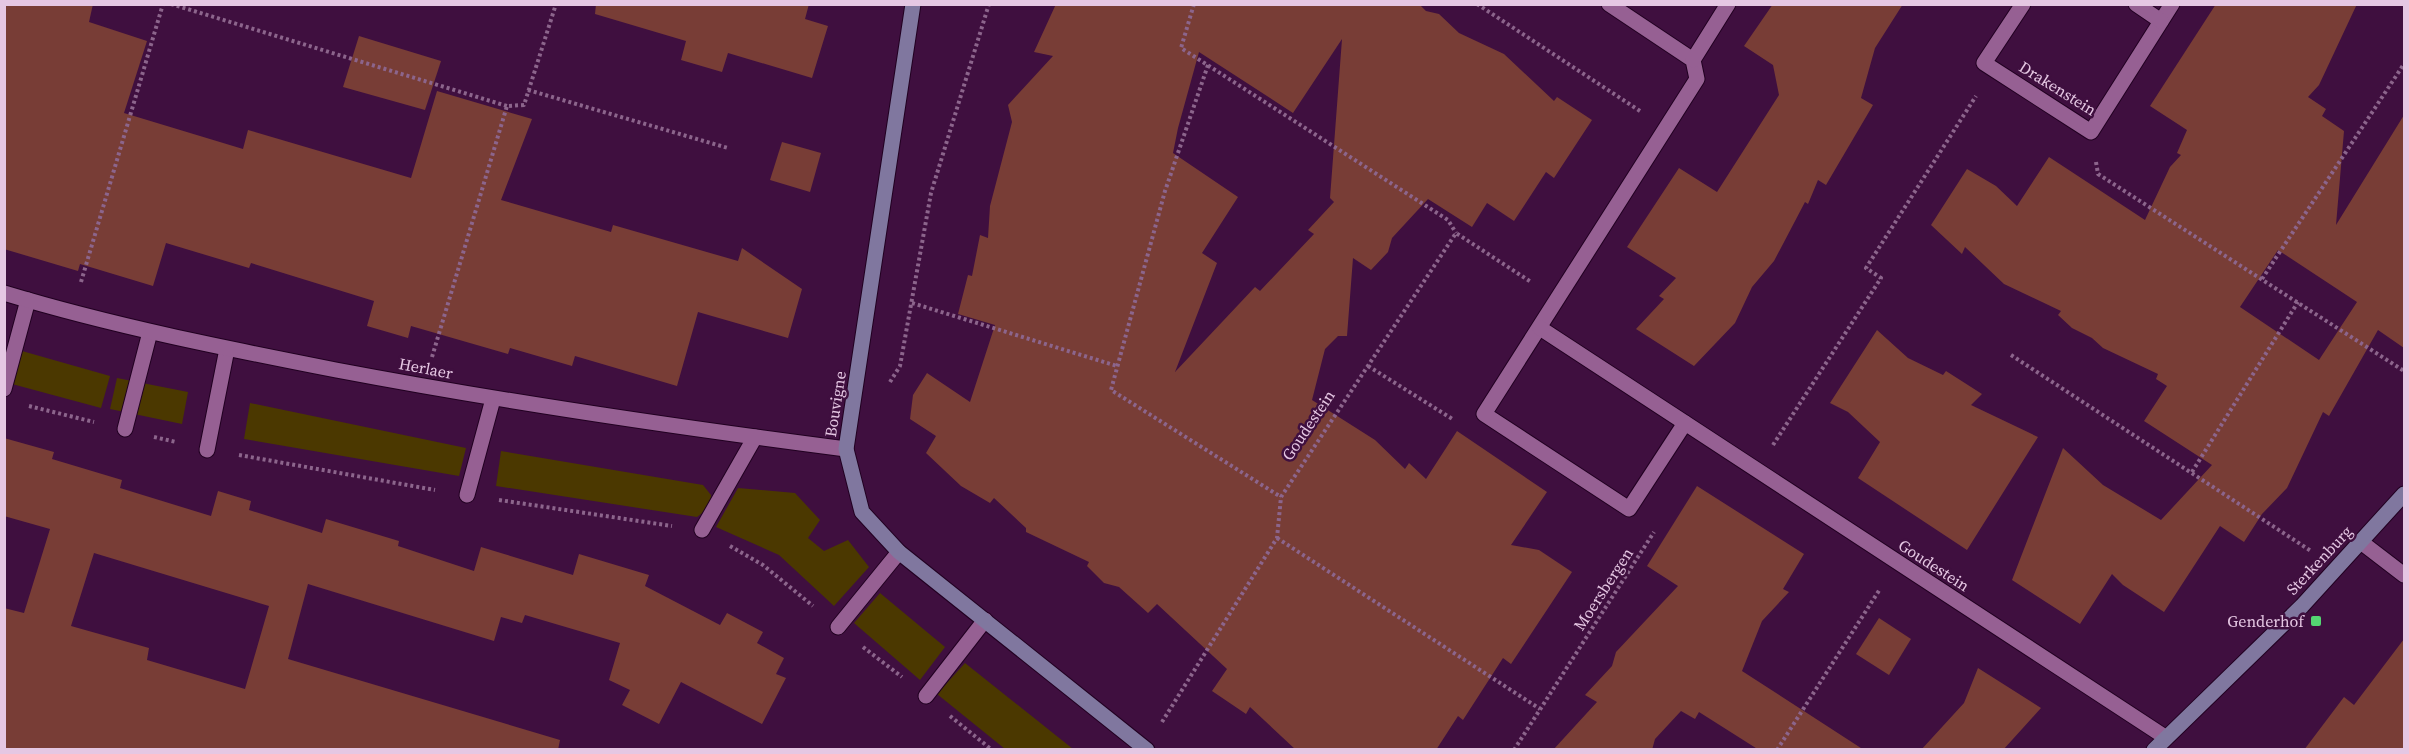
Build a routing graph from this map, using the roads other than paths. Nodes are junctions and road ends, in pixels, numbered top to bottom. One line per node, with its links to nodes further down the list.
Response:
1 (913, 4): 19 (street, Bouvigne)
2 (1608, 4): 8 (street)
3 (1728, 4): 8 (street)
4 (2023, 4): 7 (street, Drakenstein)
5 (2136, 4): 7 (street)
6 (2172, 4): 7 (street, Drakenstein)
7 (2161, 21)
8 (1693, 60): 11 (street)
9 (4, 293): 10 (street, Herlaer)
10 (28, 300): 12 (street, Herlaer); 14 (street)
11 (1540, 328): 16 (street, Goudestein); 16 (street)
12 (150, 332): 13 (street, Herlaer); 17 (street)
13 (227, 349): 15 (street, Herlaer); 20 (street)
14 (4, 389)
15 (493, 399): 18 (street, Herlaer); 22 (street)
16 (1685, 423): 30 (street, Goudestein)
17 (125, 429)
18 (754, 437): 19 (street, Herlaer); 23 (street)
19 (846, 449): 25 (street, Bouvigne)
20 (207, 450)
21 (2404, 494): 24 (street, Sterkenburg)
22 (467, 495)
23 (702, 530)
24 (2361, 542): 26 (street); 30 (street, Sterkenburg)
25 (899, 552): 27 (street, Bouvigne); 28 (street)
26 (2404, 574)
27 (985, 620): 29 (street); 31 (street, Bouvigne)
28 (838, 627)
29 (926, 696)
30 (2165, 737): 32 (street, Sterkenburg)
31 (1138, 747)
32 (2154, 750)

